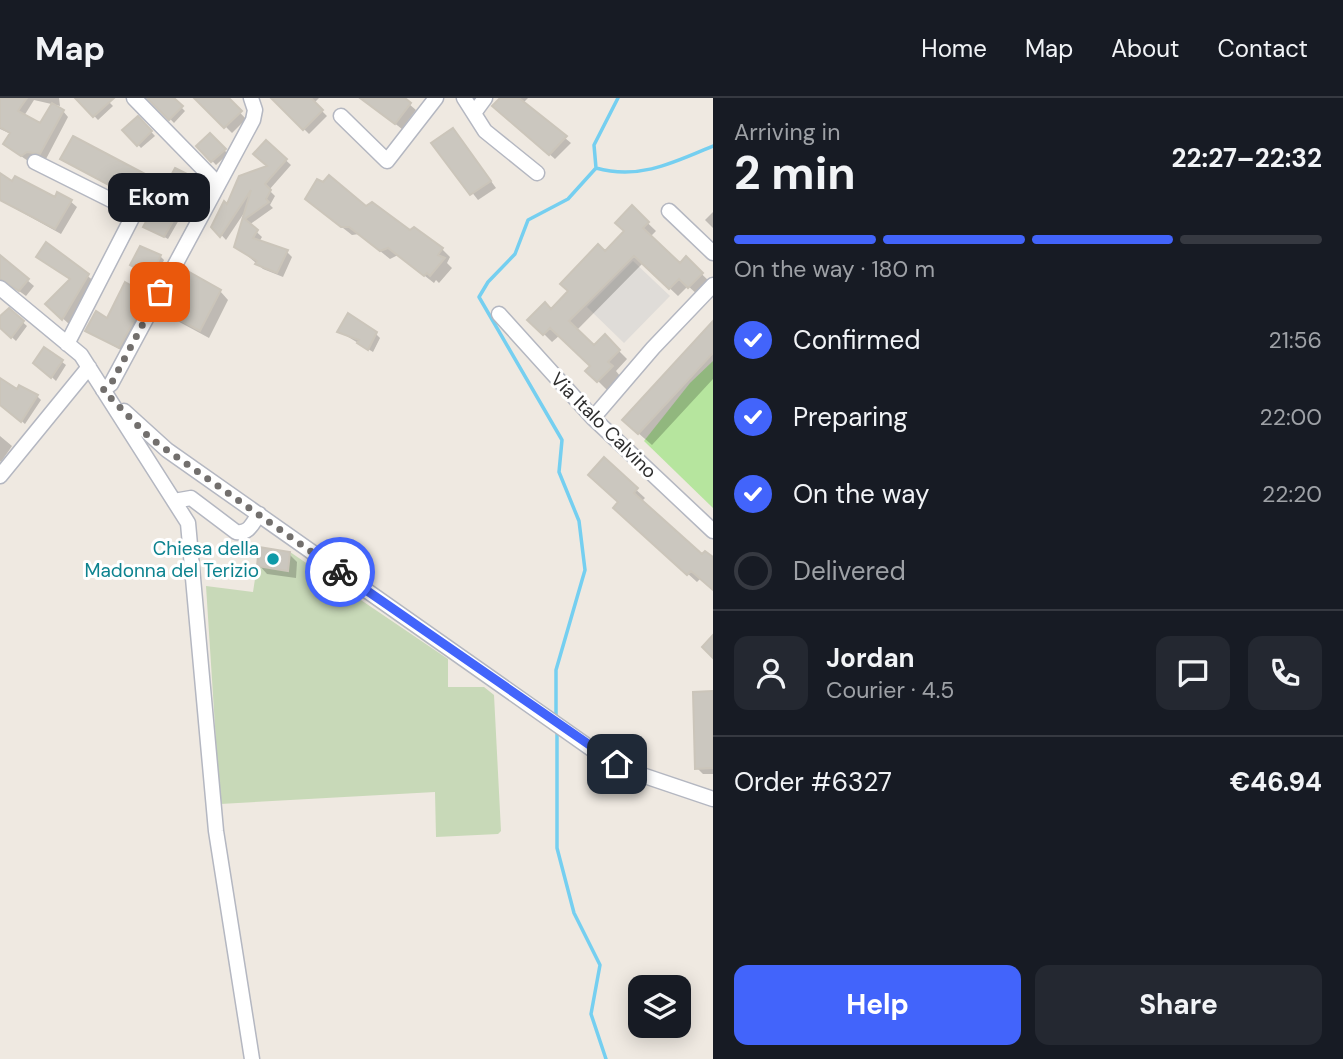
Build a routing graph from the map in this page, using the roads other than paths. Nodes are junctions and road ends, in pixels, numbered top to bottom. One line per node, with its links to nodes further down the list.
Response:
1 (134, 98): 10 (street)
2 (251, 98): 10 (street)
3 (436, 98): 7 (street)
4 (464, 98): 6 (street)
5 (485, 98): 6 (street)
6 (474, 113): 9 (street)
7 (341, 116)
8 (35, 162): 16 (street)
9 (537, 173)
10 (218, 184): 18 (street)
11 (669, 211): 12 (street)
12 (713, 253)
13 (713, 285): 19 (street)
14 (0, 288): 16 (street)
15 (499, 314): 19 (street, Via Italo Calvino)
16 (67, 344): 17 (street)
17 (89, 368): 18 (street); 24 (street)
18 (103, 390): 20 (street); 22 (street)
19 (593, 418): 27 (street, Via Italo Calvino)
20 (150, 438): 21 (street); 22 (street)
21 (167, 450): 23 (street); 26 (street)
22 (146, 456): 23 (street)
23 (158, 475): 25 (street)
24 (0, 476)
25 (174, 501): 26 (street); 29 (street)
26 (258, 514): 28 (street)
27 (713, 531)
28 (713, 799)
29 (252, 1059)

